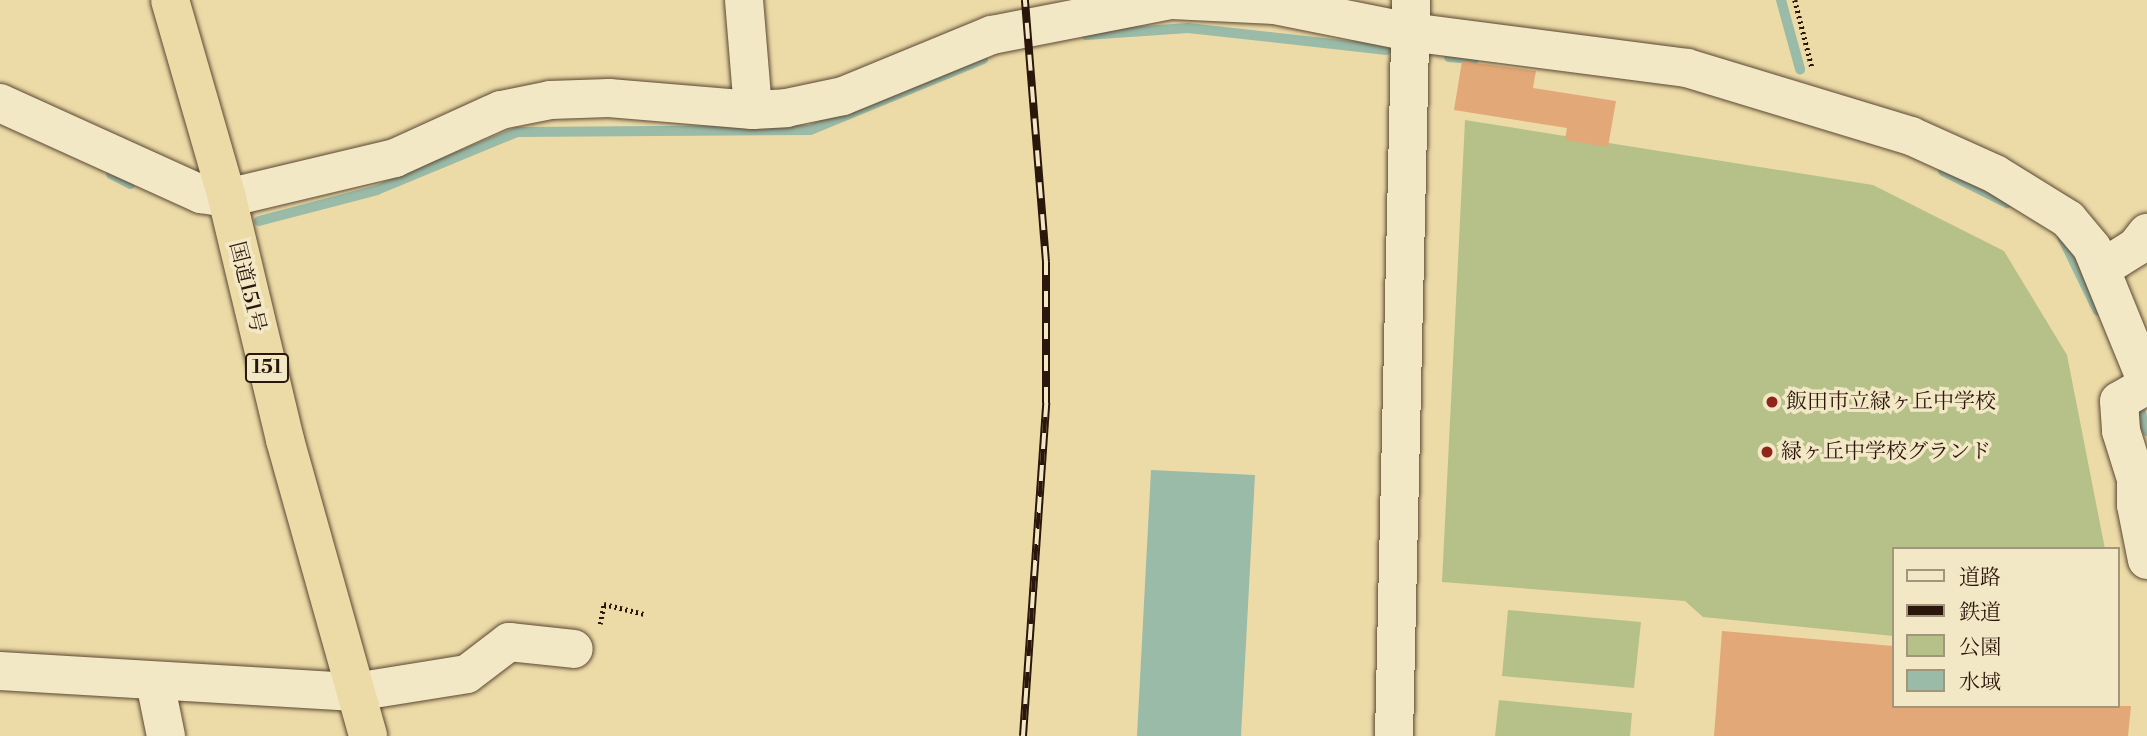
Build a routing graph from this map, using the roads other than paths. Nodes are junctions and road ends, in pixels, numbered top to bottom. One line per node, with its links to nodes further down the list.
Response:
1 (170, 0): 7 (highway, 国道151号 / 151)
2 (744, 0): 6 (street)
3 (1172, 0): 4 (street); 6 (street)
4 (1411, 16): 9 (street); 18 (street)
5 (0, 103): 7 (street)
6 (753, 110): 7 (street)
7 (227, 198): 15 (highway, 国道151号 / 151)
8 (2147, 233): 9 (street)
9 (2101, 270): 10 (street)
10 (2140, 389): 11 (street)
11 (2147, 560)
12 (574, 649): 15 (street)
13 (0, 671): 14 (street)
14 (155, 682): 15 (street); 16 (street)
15 (355, 692): 17 (highway, 国道151号 / 151)
16 (166, 736)
17 (368, 736)
18 (1394, 736)

